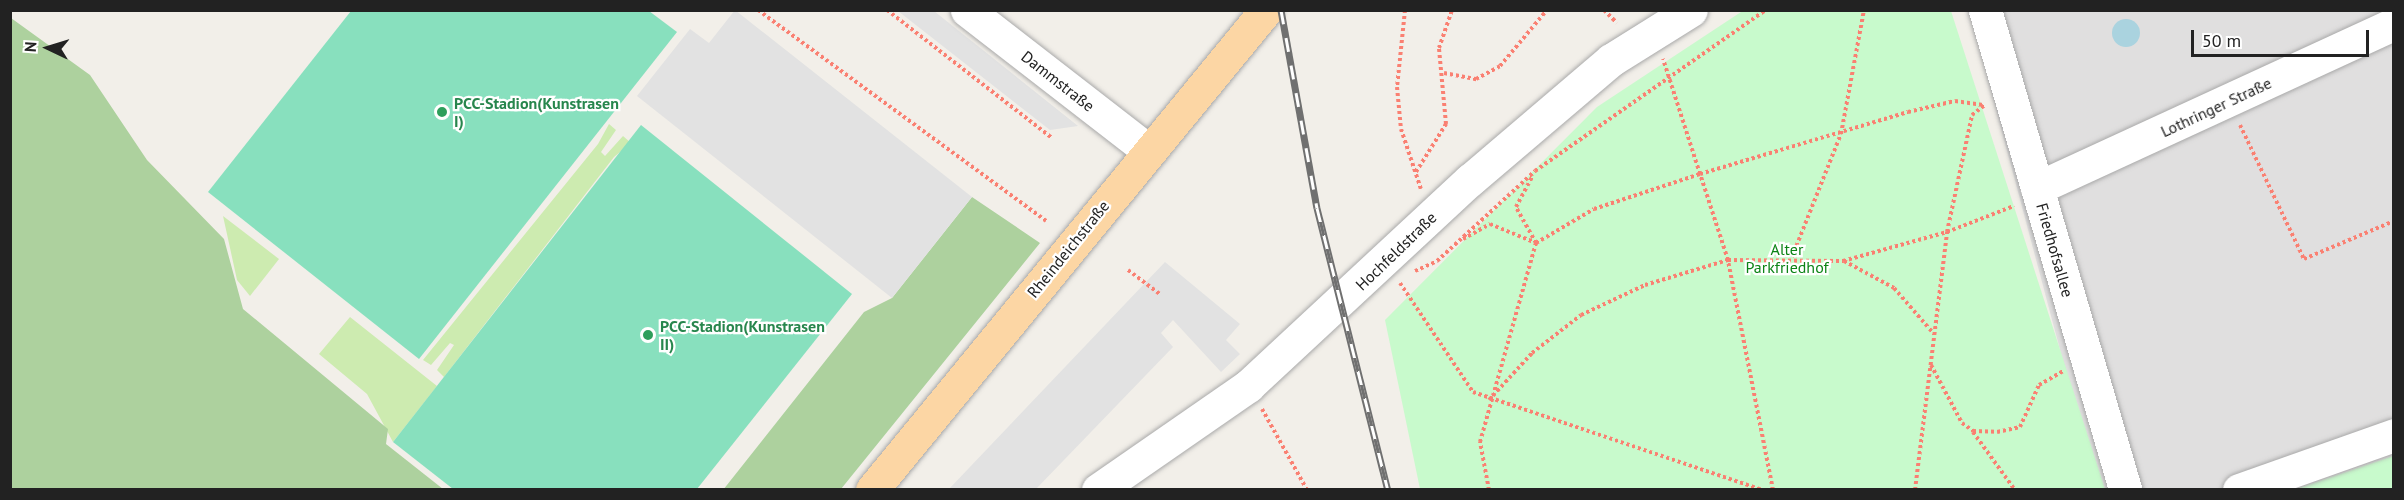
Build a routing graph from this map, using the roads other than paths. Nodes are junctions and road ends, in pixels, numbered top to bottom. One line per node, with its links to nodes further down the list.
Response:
1 (967, 10): 6 (street, Dammstraße)
2 (1691, 10): 10 (street, Hochfeldstraße)
3 (1985, 10): 7 (street, Friedhofsallee)
4 (1258, 20): 6 (main road, Rheindeichstraße)
5 (2394, 24): 7 (street, Lothringer Straße)
6 (1149, 151): 9 (main road, Rheindeichstraße)
7 (2037, 188): 11 (street, Friedhofsallee)
8 (2394, 435): 12 (street)
9 (872, 489)
10 (1098, 489)
11 (2125, 489)
12 (2239, 489)

